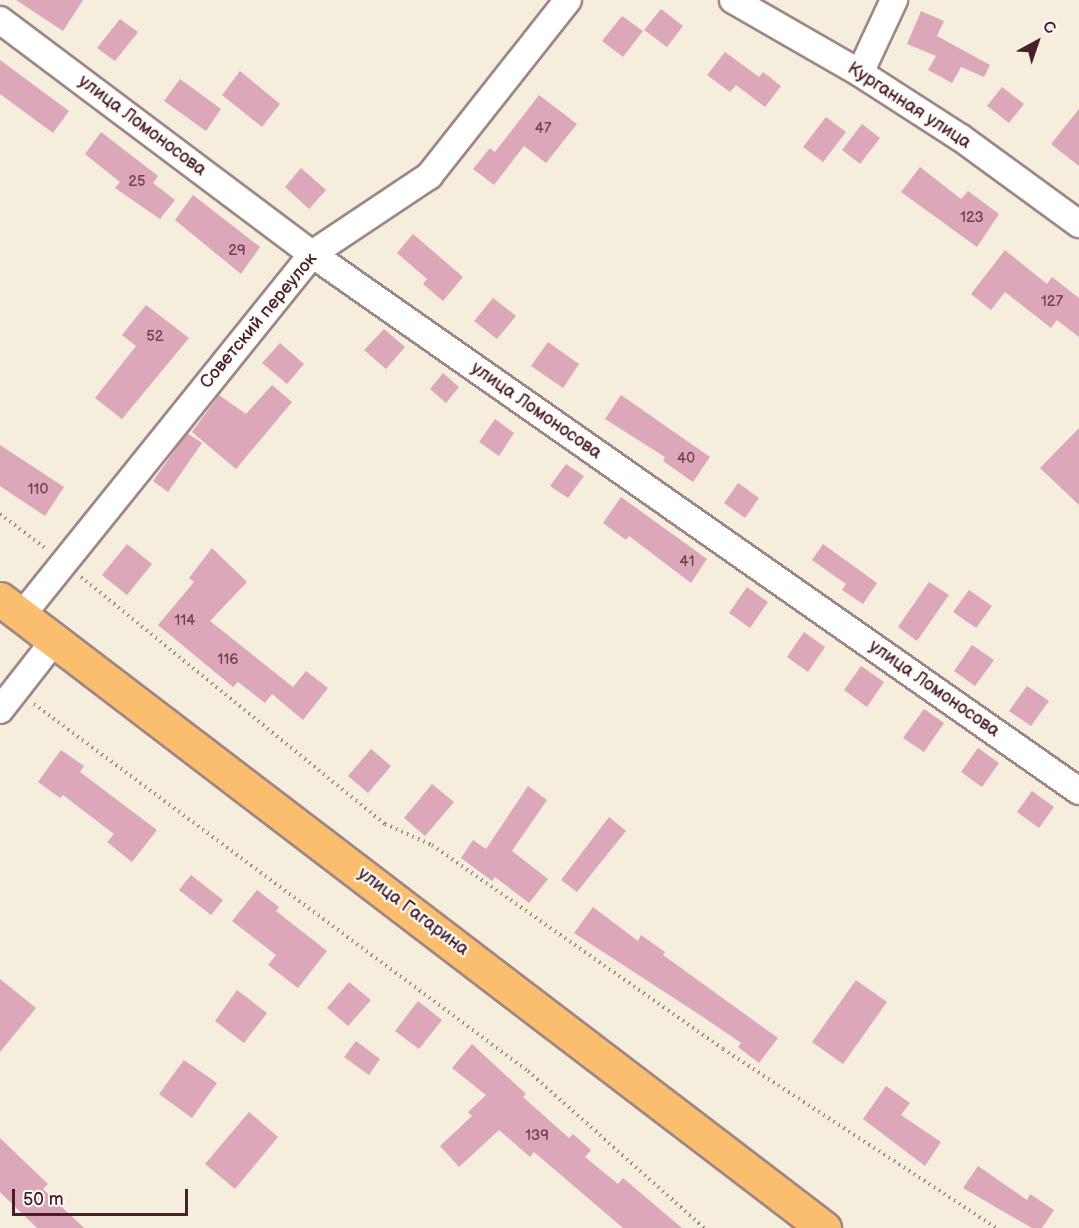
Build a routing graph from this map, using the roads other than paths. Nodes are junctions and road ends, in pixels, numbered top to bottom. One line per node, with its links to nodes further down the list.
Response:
1 (568, 0): 7 (street, Советский переулок)
2 (733, 0): 5 (street, Курганная улица)
3 (894, 0): 5 (street)
4 (0, 20): 7 (street, улица Ломоносова)
5 (860, 73): 6 (street, Курганная улица)
6 (1079, 224)
7 (312, 254): 8 (street, Советский переулок); 11 (street, улица Ломоносова)
8 (11, 607): 9 (main road, улица Гагарина)
9 (54, 641): 10 (street); 12 (main road, улица Гагарина)
10 (8, 700)
11 (1079, 791)
12 (824, 1228)

